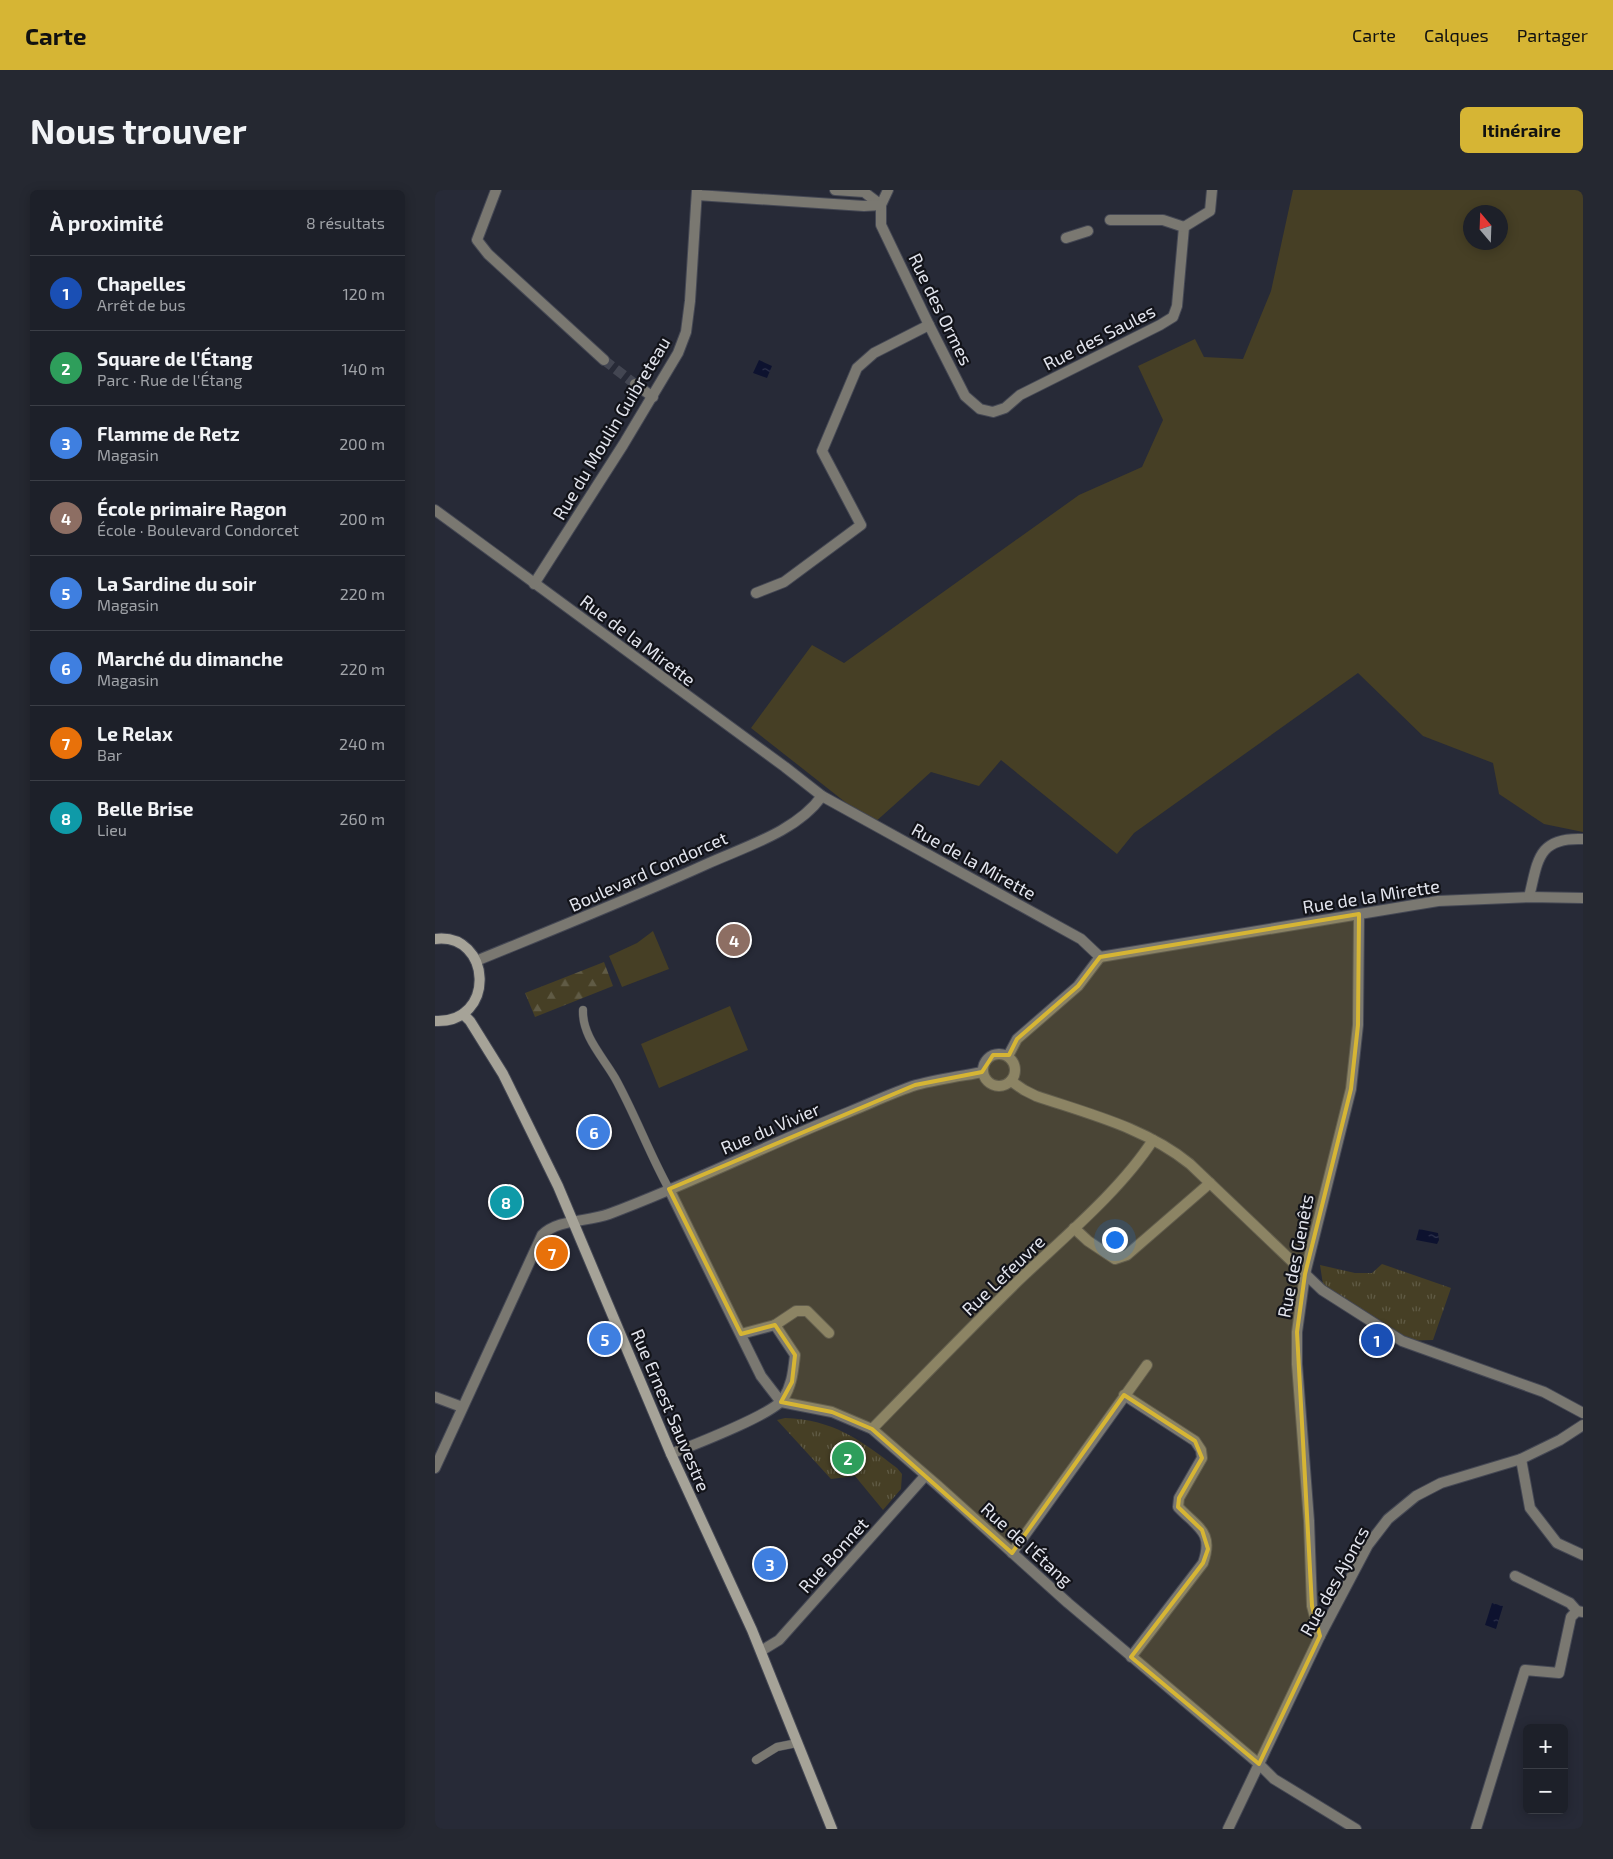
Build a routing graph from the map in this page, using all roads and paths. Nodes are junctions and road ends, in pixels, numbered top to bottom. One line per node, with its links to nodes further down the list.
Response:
1 (496, 190): 12 (street)
2 (835, 190): 6 (street)
3 (888, 190): 6 (street)
4 (1212, 190): 8 (street)
5 (697, 192): 6 (street); 14 (street, Rue du Moulin Guibreteau)
6 (881, 204): 11 (street, Rue des Ormes)
7 (1110, 220): 8 (street)
8 (1184, 227): 15 (street, Rue des Saules)
9 (1088, 231): 10 (street)
10 (1066, 238)
11 (929, 326): 15 (street, Rue des Ormes); 18 (street)
12 (605, 360)
13 (635, 384): 14 (street)
14 (653, 397): 17 (street, Rue du Moulin Guibreteau)
15 (993, 412)
16 (435, 510): 17 (street, Rue de la Mirette)
17 (534, 584): 19 (street, Rue de la Mirette)
18 (756, 592)
19 (822, 796): 25 (street, Rue de la Mirette); 26 (street, Boulevard Condorcet)
20 (1583, 838): 21 (street)
21 (1529, 897): 22 (street, Rue de la Mirette); 23 (street, Rue de la Mirette)
22 (1583, 898)
23 (1359, 914): 25 (street, Rue de la Mirette); 38 (street, Rue des Genêts)
24 (435, 939): 26 (main road)
25 (1100, 957): 30 (street)
26 (476, 961): 28 (main road)
27 (583, 1010): 35 (lane)
28 (463, 1014): 29 (main road); 36 (main road, Rue Ernest Sauvestre)
29 (435, 1021)
30 (1008, 1056): 31 (street); 32 (street)
31 (983, 1072): 32 (street); 35 (street, Rue du Vivier)
32 (1011, 1081): 33 (street)
33 (1153, 1140): 34 (street); 37 (street, Rue Lefeuvre)
34 (1211, 1183): 37 (street); 38 (street)
35 (669, 1189): 36 (street, Rue du Vivier); 41 (street)
36 (574, 1223): 46 (street, Rue du Vivier); 50 (main road, Rue Ernest Sauvestre)
37 (1074, 1228): 49 (street, Rue Lefeuvre)
38 (1305, 1274): 47 (street); 58 (street, Rue des Genêts)
39 (775, 1325): 40 (street); 41 (street); 45 (street)
40 (829, 1333)
41 (741, 1334): 45 (street)
42 (1147, 1365): 43 (street)
43 (1124, 1395): 54 (street); 60 (street)
44 (435, 1397): 46 (street)
45 (781, 1402): 49 (street, Rue de l'Étang); 50 (street)
46 (462, 1408): 52 (street, Rue du Vivier)
47 (1583, 1414)
48 (1583, 1425): 51 (street, Rue des Ajoncs)
49 (871, 1429): 53 (street, Rue de l'Étang)
50 (671, 1454): 59 (main road, Rue Ernest Sauvestre)
51 (1521, 1459): 55 (street); 58 (street, Rue des Ajoncs)
52 (435, 1468)
53 (925, 1476): 54 (street, Rue de l'Étang); 59 (street, Rue Bonnet)
54 (1012, 1553): 60 (street, Rue de l'Étang)
55 (1583, 1555)
56 (1515, 1576): 57 (street)
57 (1580, 1612): 67 (street)
58 (1321, 1636): 63 (street, Rue des Ajoncs)
59 (761, 1651): 61 (main road, Rue Ernest Sauvestre)
60 (1131, 1657): 63 (street, Rue de l'Étang)
61 (797, 1743): 62 (lane); 64 (main road, Rue Ernest Sauvestre)
62 (756, 1760)
63 (1259, 1764): 65 (street, Rue des Ajoncs); 66 (street, Rue de l'Étang)
64 (832, 1829)
65 (1228, 1829)
66 (1356, 1829)
67 (1476, 1829)

